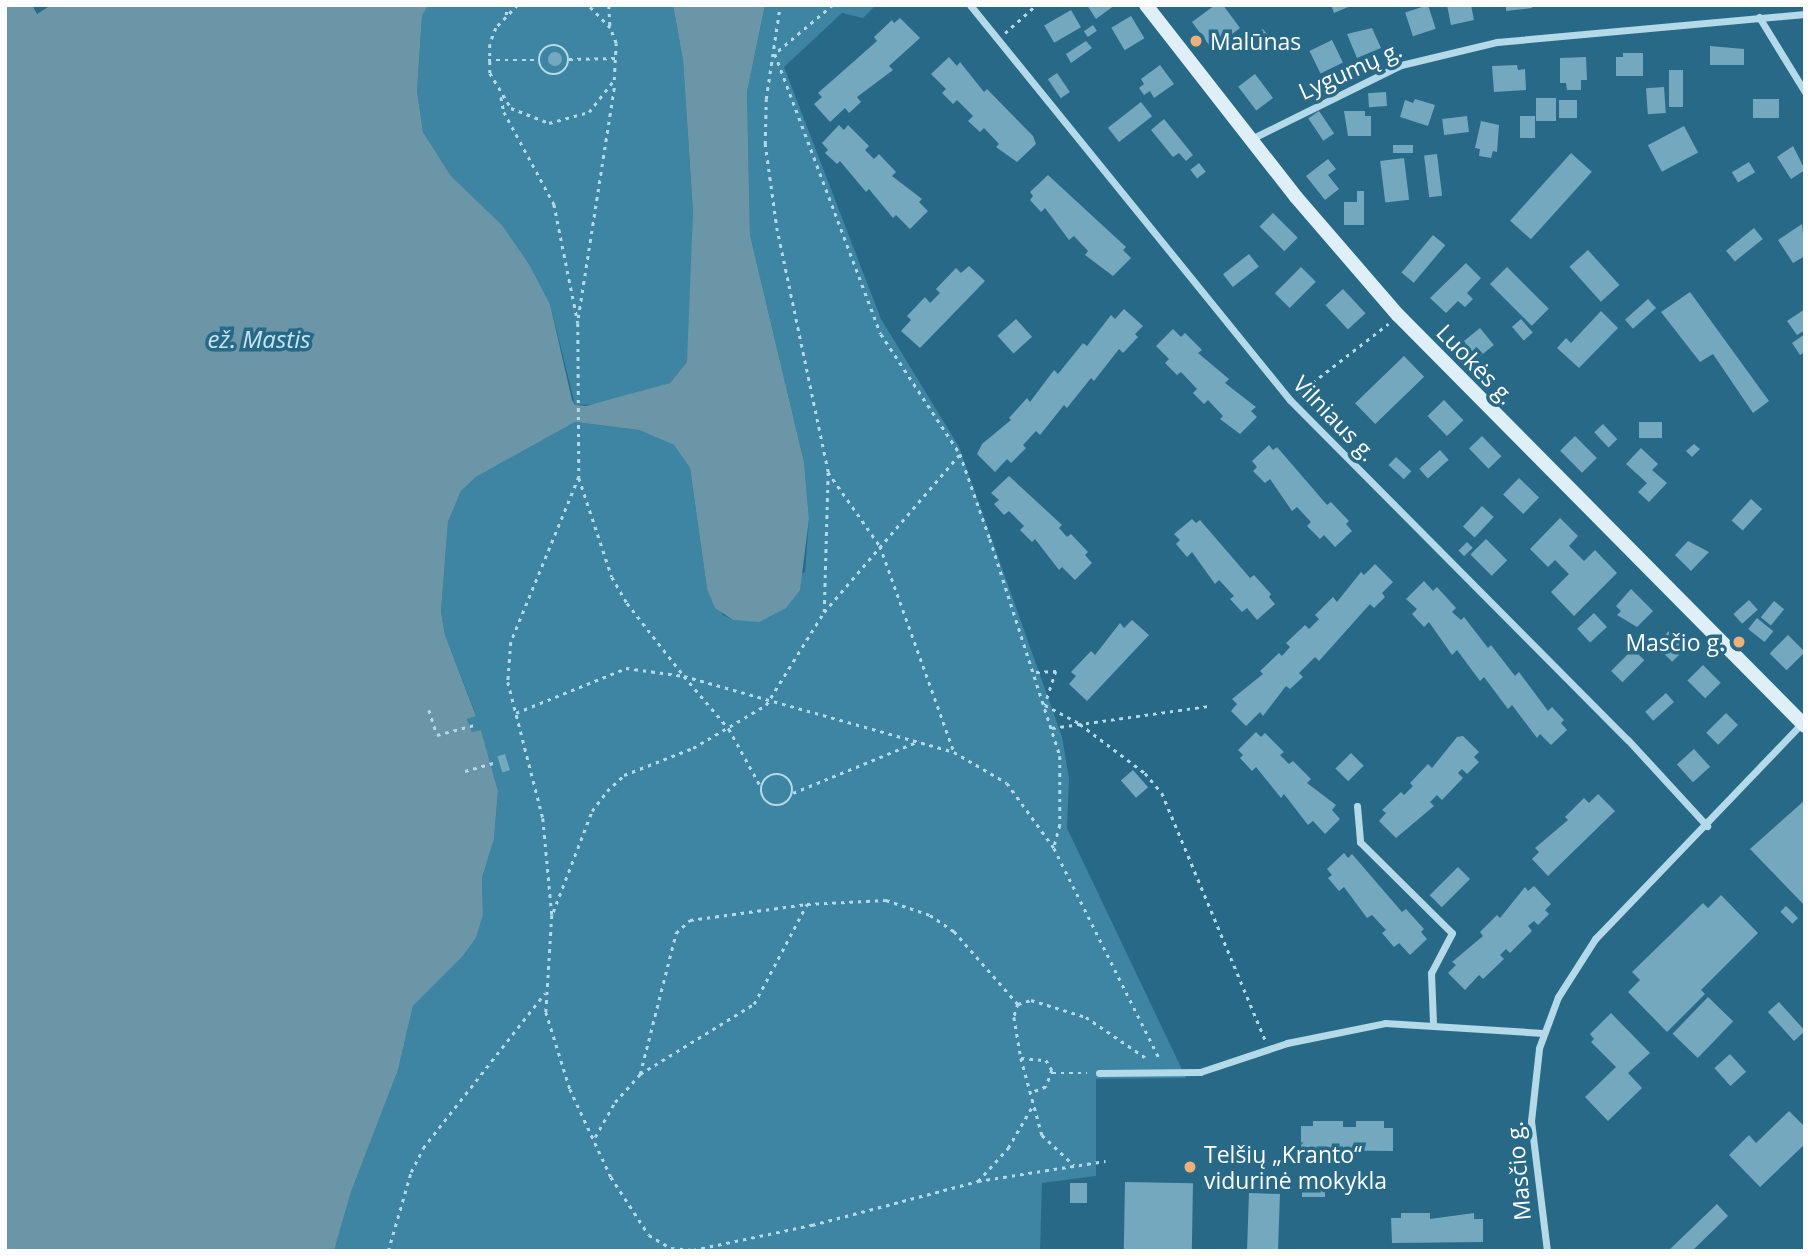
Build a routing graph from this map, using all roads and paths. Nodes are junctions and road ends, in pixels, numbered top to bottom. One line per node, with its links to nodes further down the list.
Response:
1 (507, 5): 11 (path)
2 (518, 5): 11 (path)
3 (588, 5): 13 (path)
4 (609, 5): 13 (path)
5 (780, 5): 15 (path)
6 (833, 5): 15 (path)
7 (970, 5): 14 (street, Vilniaus g.)
8 (1036, 5): 14 (path)
9 (1146, 5): 23 (main road, Luokės g.)
10 (1805, 14): 12 (street, Lygumų g.)
11 (506, 15): 18 (path)
12 (1759, 17): 21 (street); 23 (street, Lygumų g.)
13 (610, 28): 16 (path)
14 (998, 40): 26 (street, Vilniaus g.)
15 (775, 54): 27 (path); 28 (path)
16 (618, 58): 17 (path); 20 (path)
17 (569, 59): 19 (path); 19 (path)
18 (488, 60): 19 (path); 22 (path)
19 (539, 60)
20 (614, 80): 22 (path); 25 (path)
21 (1805, 92)
22 (501, 97): 25 (path)
23 (1251, 140): 24 (main road, Luokės g.)
24 (1398, 315): 26 (path); 41 (main road, Luokės g.)
25 (578, 323): 29 (path)
26 (1290, 400): 53 (street, Vilniaus g.)
27 (960, 454): 30 (path); 34 (path)
28 (828, 472): 30 (path); 31 (path)
29 (579, 477): 35 (path); 40 (path)
30 (880, 546): 31 (path); 47 (path)
31 (824, 612): 36 (path)
32 (1059, 667): 33 (path)
33 (1056, 671): 34 (path); 37 (path)
34 (1036, 672): 37 (path)
35 (684, 676): 36 (path); 40 (path); 45 (path)
36 (772, 698): 45 (path); 46 (path)
37 (1045, 705): 43 (path); 44 (path)
38 (1209, 706): 43 (path)
39 (429, 710): 42 (path)
40 (516, 713): 56 (path)
41 (1804, 723): 53 (street, Masčio g.)
42 (475, 724)
43 (1080, 724): 44 (path); 61 (path)
44 (1052, 728): 54 (path)
45 (729, 729): 50 (path); 56 (path)
46 (919, 741): 47 (path); 51 (path)
47 (954, 752): 54 (path)
48 (493, 763): 49 (path)
49 (465, 771)
50 (761, 788): 51 (path); 51 (path)
51 (793, 793)
52 (1357, 806): 59 (street)
53 (1707, 826): 60 (street, Masčio g.)
54 (1054, 848): 58 (path)
55 (807, 904): 58 (path); 65 (path); 65 (path)
56 (552, 915): 57 (path)
57 (545, 993): 68 (path); 72 (path)
58 (1018, 1004): 62 (path)
59 (1433, 1023): 60 (street); 61 (street)
60 (1543, 1033): 73 (street, Masčio g.)
61 (1270, 1048): 64 (street)
62 (1021, 1058): 63 (path); 66 (path)
63 (1052, 1073): 64 (path); 66 (path)
64 (1099, 1073)
65 (640, 1074): 68 (path)
66 (1030, 1093): 67 (path)
67 (1032, 1105): 70 (path); 71 (path)
68 (595, 1137): 71 (path)
69 (1105, 1161): 70 (path)
70 (1074, 1165): 71 (path)
71 (978, 1181)
72 (388, 1251)
73 (1547, 1251)

